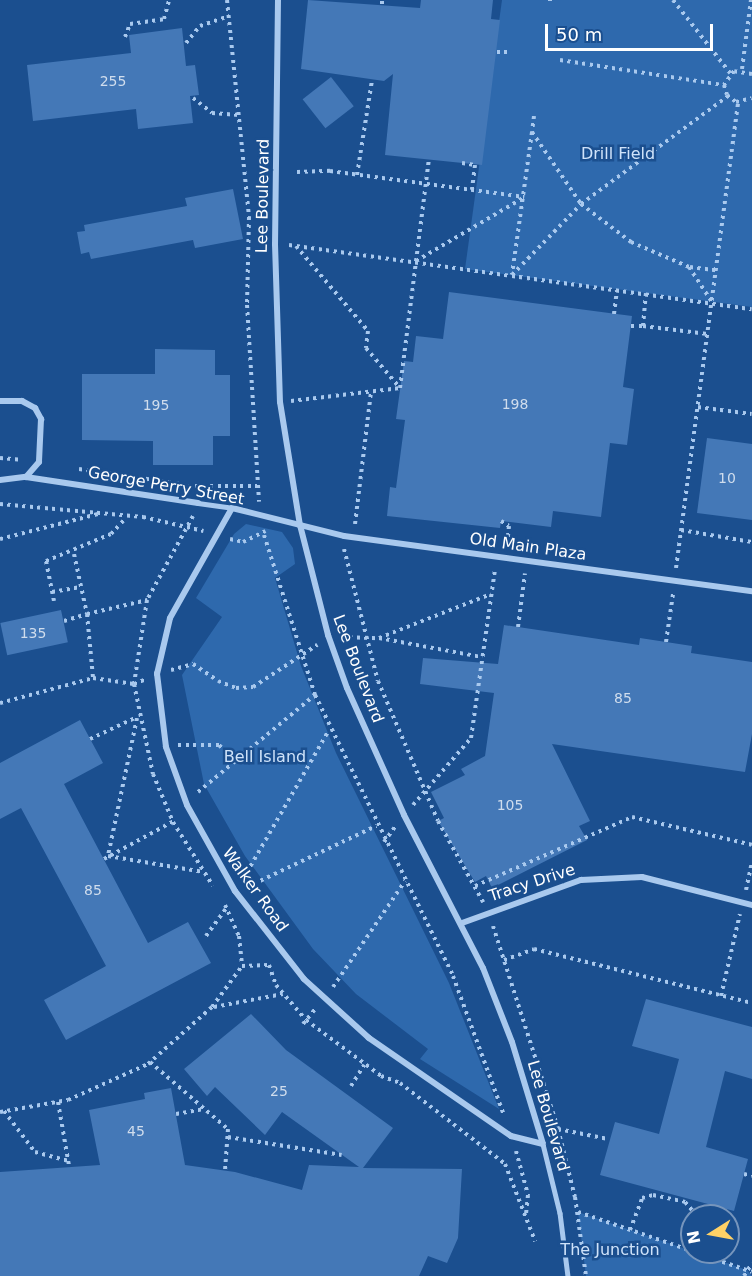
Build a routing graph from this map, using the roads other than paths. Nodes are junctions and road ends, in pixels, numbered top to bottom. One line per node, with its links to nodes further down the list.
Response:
1 (278, 0): 7 (street, Lee Boulevard)
2 (0, 401): 3 (street)
3 (26, 477): 4 (street, George Perry Street); 5 (street, George Perry Street)
4 (0, 480)
5 (198, 502): 6 (lane, George Perry Street)
6 (232, 508): 7 (street, George Perry Street); 11 (street, Walker Road)
7 (300, 525): 8 (street, Old Main Plaza); 10 (street, Lee Boulevard)
8 (752, 591)
9 (752, 905): 10 (street, Tracy Drive)
10 (462, 923): 11 (street, Lee Boulevard)
11 (543, 1144): 12 (lane, Lee Boulevard)
12 (568, 1276)

